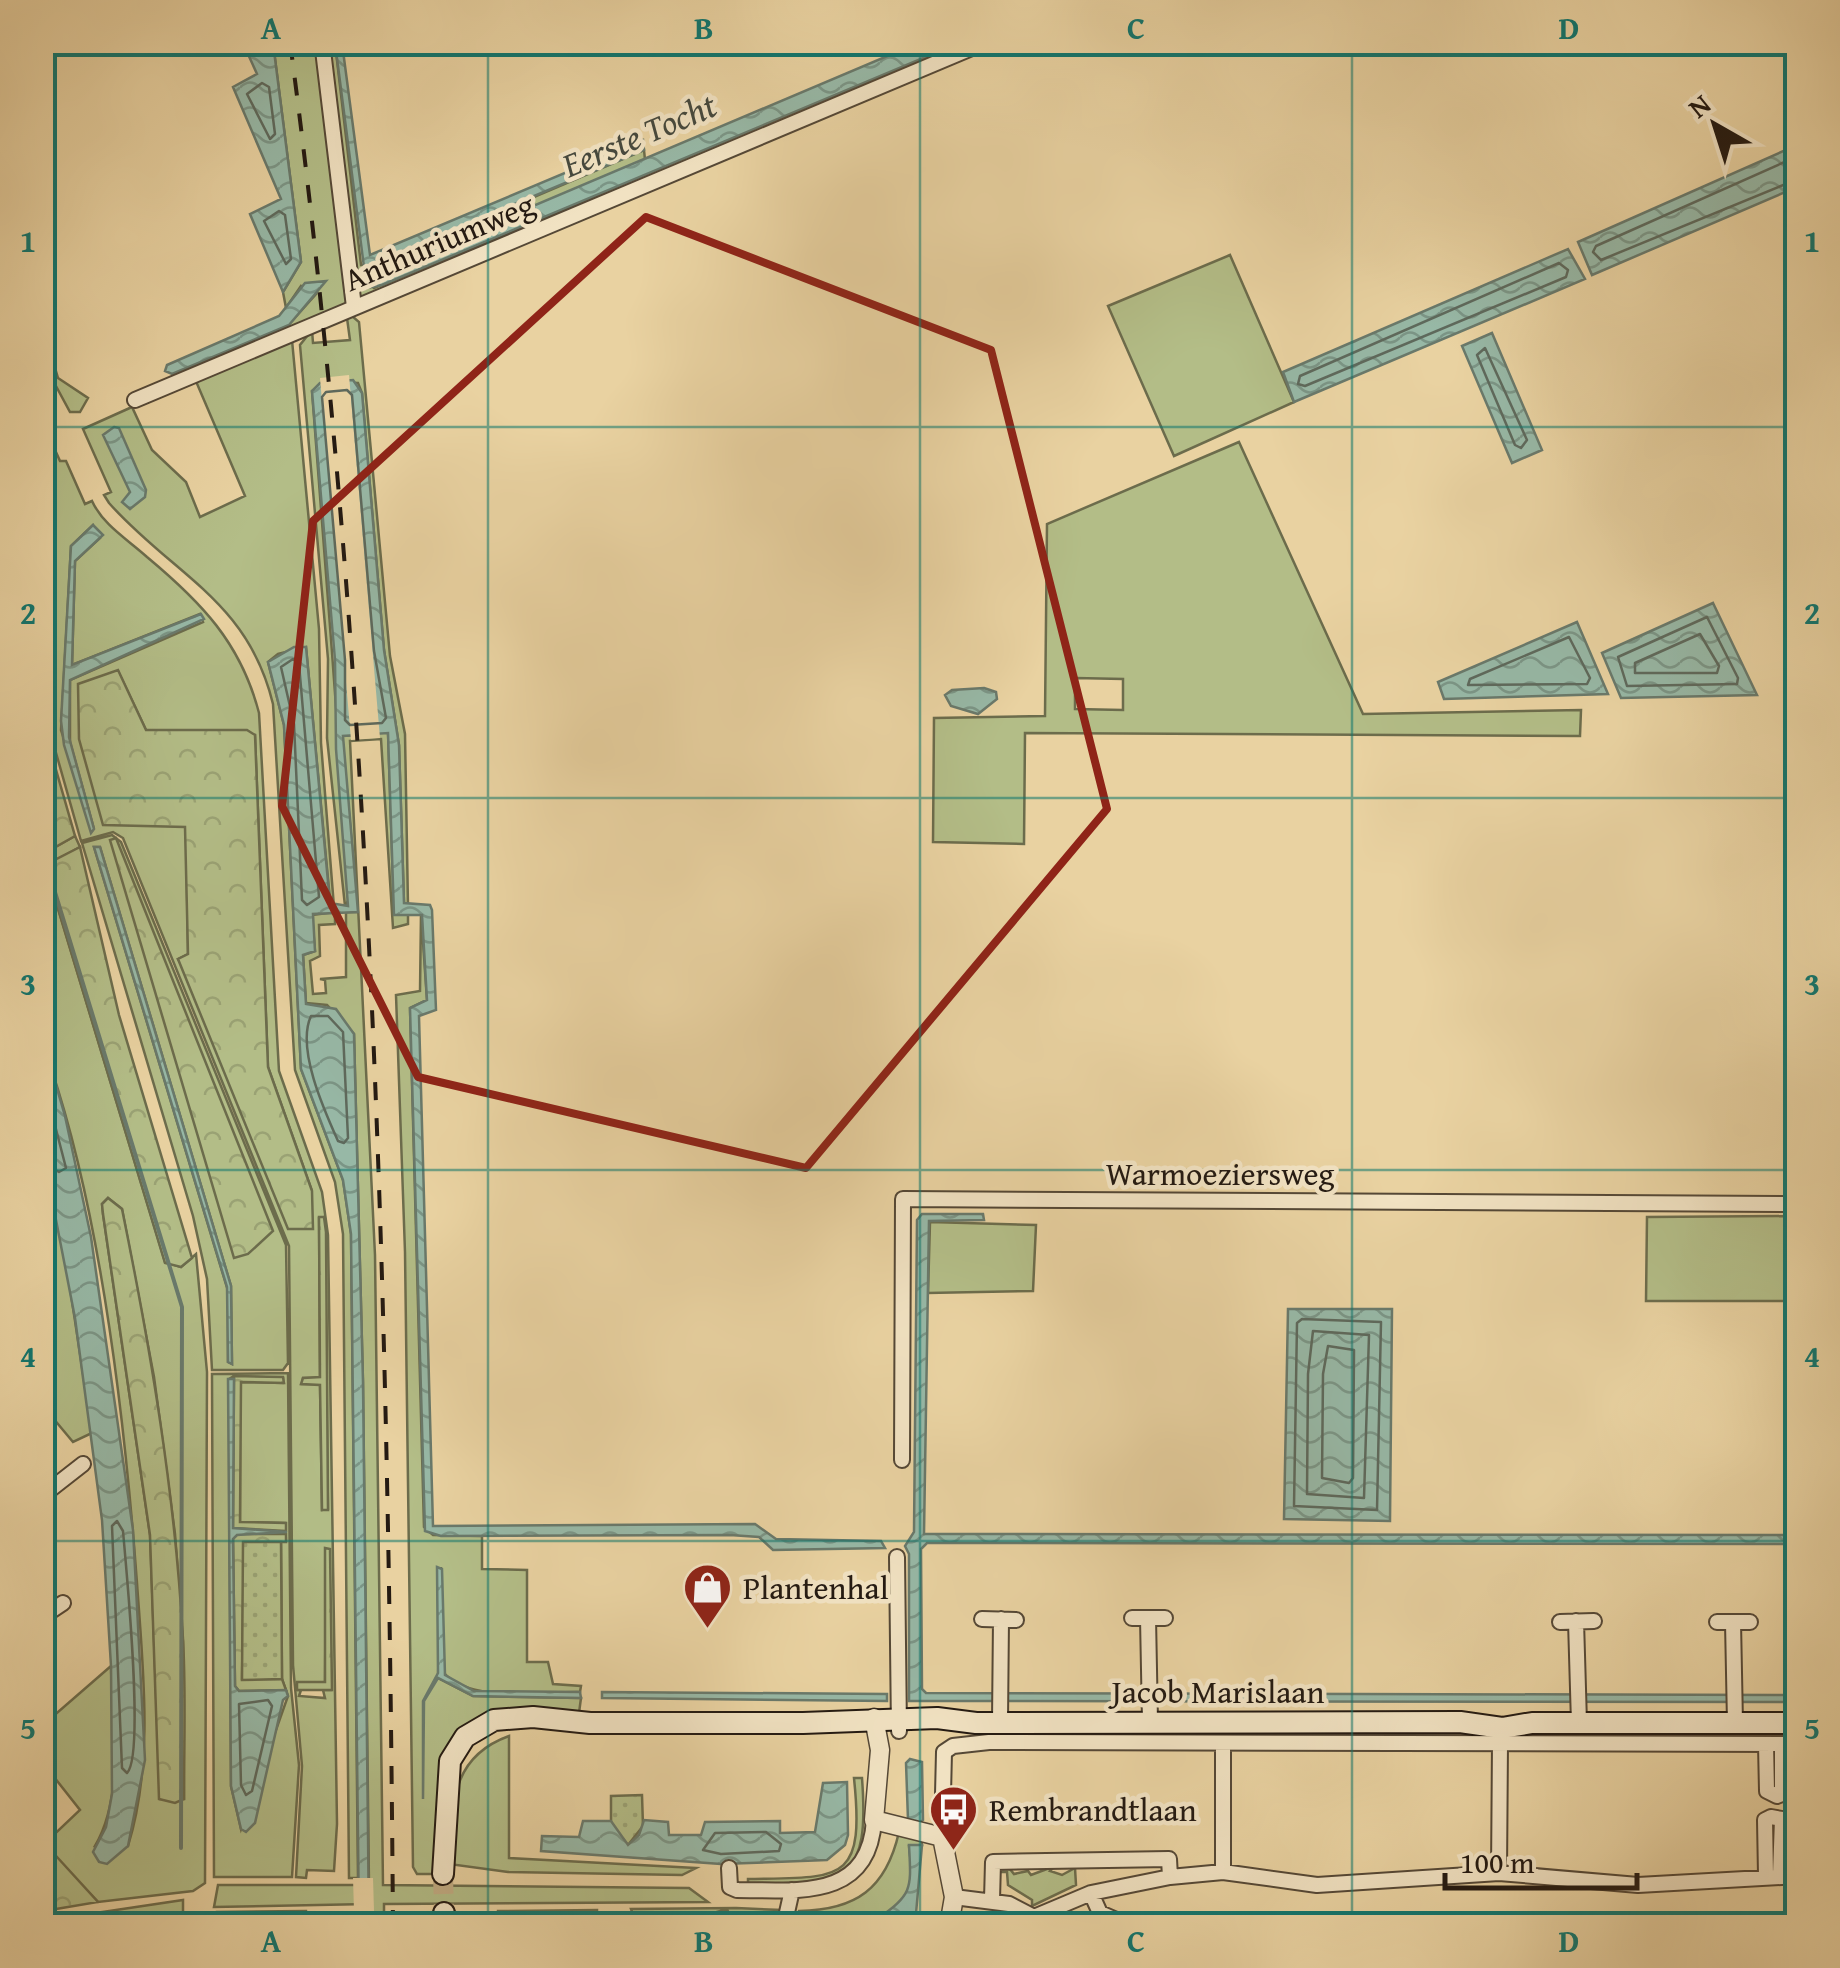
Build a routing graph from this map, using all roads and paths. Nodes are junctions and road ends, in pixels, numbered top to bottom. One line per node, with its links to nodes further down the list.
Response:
1 (322, 42): 3 (street)
2 (986, 42): 3 (street, Anthuriumweg)
3 (354, 308): 4 (street, Anthuriumweg)
4 (135, 400)
5 (1798, 1204): 6 (street, Warmoeziersweg)
6 (902, 1460)
7 (83, 1464): 8 (street)
8 (42, 1496)
9 (897, 1557): 25 (street)
10 (64, 1604): 11 (street)
11 (42, 1617)
12 (1132, 1618): 13 (street)
13 (1148, 1618): 14 (street); 21 (street)
14 (1165, 1618)
15 (982, 1620): 20 (street)
16 (1594, 1621): 22 (street)
17 (1717, 1622): 18 (street)
18 (1733, 1622): 19 (street); 23 (street)
19 (1750, 1622)
20 (1000, 1704): 21 (main road, Jacob Marislaan); 25 (main road, Jacob Marislaan)
21 (1150, 1706): 22 (main road, Jacob Marislaan)
22 (1579, 1715): 23 (main road, Jacob Marislaan)
23 (1735, 1715): 24 (main road, Jacob Marislaan)
24 (1798, 1723)
25 (884, 1727): 29 (street); 34 (main road, Jacob Marislaan)
26 (1223, 1743): 27 (street); 30 (street); 32 (street)
27 (1500, 1743): 28 (street); 33 (street)
28 (1782, 1744)
29 (874, 1820): 30 (street); 37 (street)
30 (942, 1837): 39 (street)
31 (729, 1868): 37 (street)
32 (1223, 1872): 33 (street); 35 (street)
33 (1499, 1873): 36 (street)
34 (444, 1874)
35 (1170, 1876): 38 (street); 40 (street)
36 (1798, 1876)
37 (792, 1890): 42 (street)
38 (1090, 1894): 41 (street); 44 (street)
39 (954, 1897): 40 (street); 43 (street)
40 (992, 1900): 41 (street)
41 (1036, 1922)
42 (784, 1926)
43 (948, 1926)
44 (1130, 1926)

